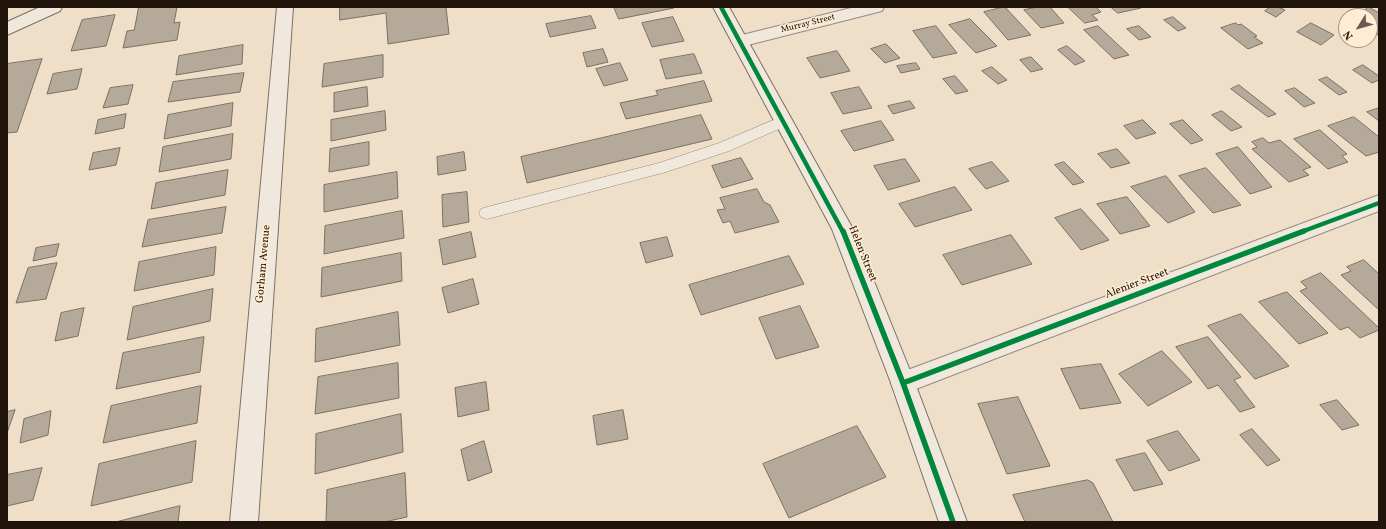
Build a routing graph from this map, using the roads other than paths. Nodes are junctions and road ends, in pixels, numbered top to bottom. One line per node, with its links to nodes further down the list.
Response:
1 (54, 7): 5 (street)
2 (285, 7): 11 (street, Gorham Avenue)
3 (721, 7): 6 (street, Helen Street)
4 (876, 7): 6 (street, Murray Street)
5 (7, 29)
6 (740, 41): 7 (street, Helen Street)
7 (783, 121): 9 (lane); 10 (street, Helen Street)
8 (1379, 203): 10 (street, Alenier Street)
9 (487, 213)
10 (903, 383): 12 (street, Helen Street)
11 (244, 522)
12 (953, 522)

